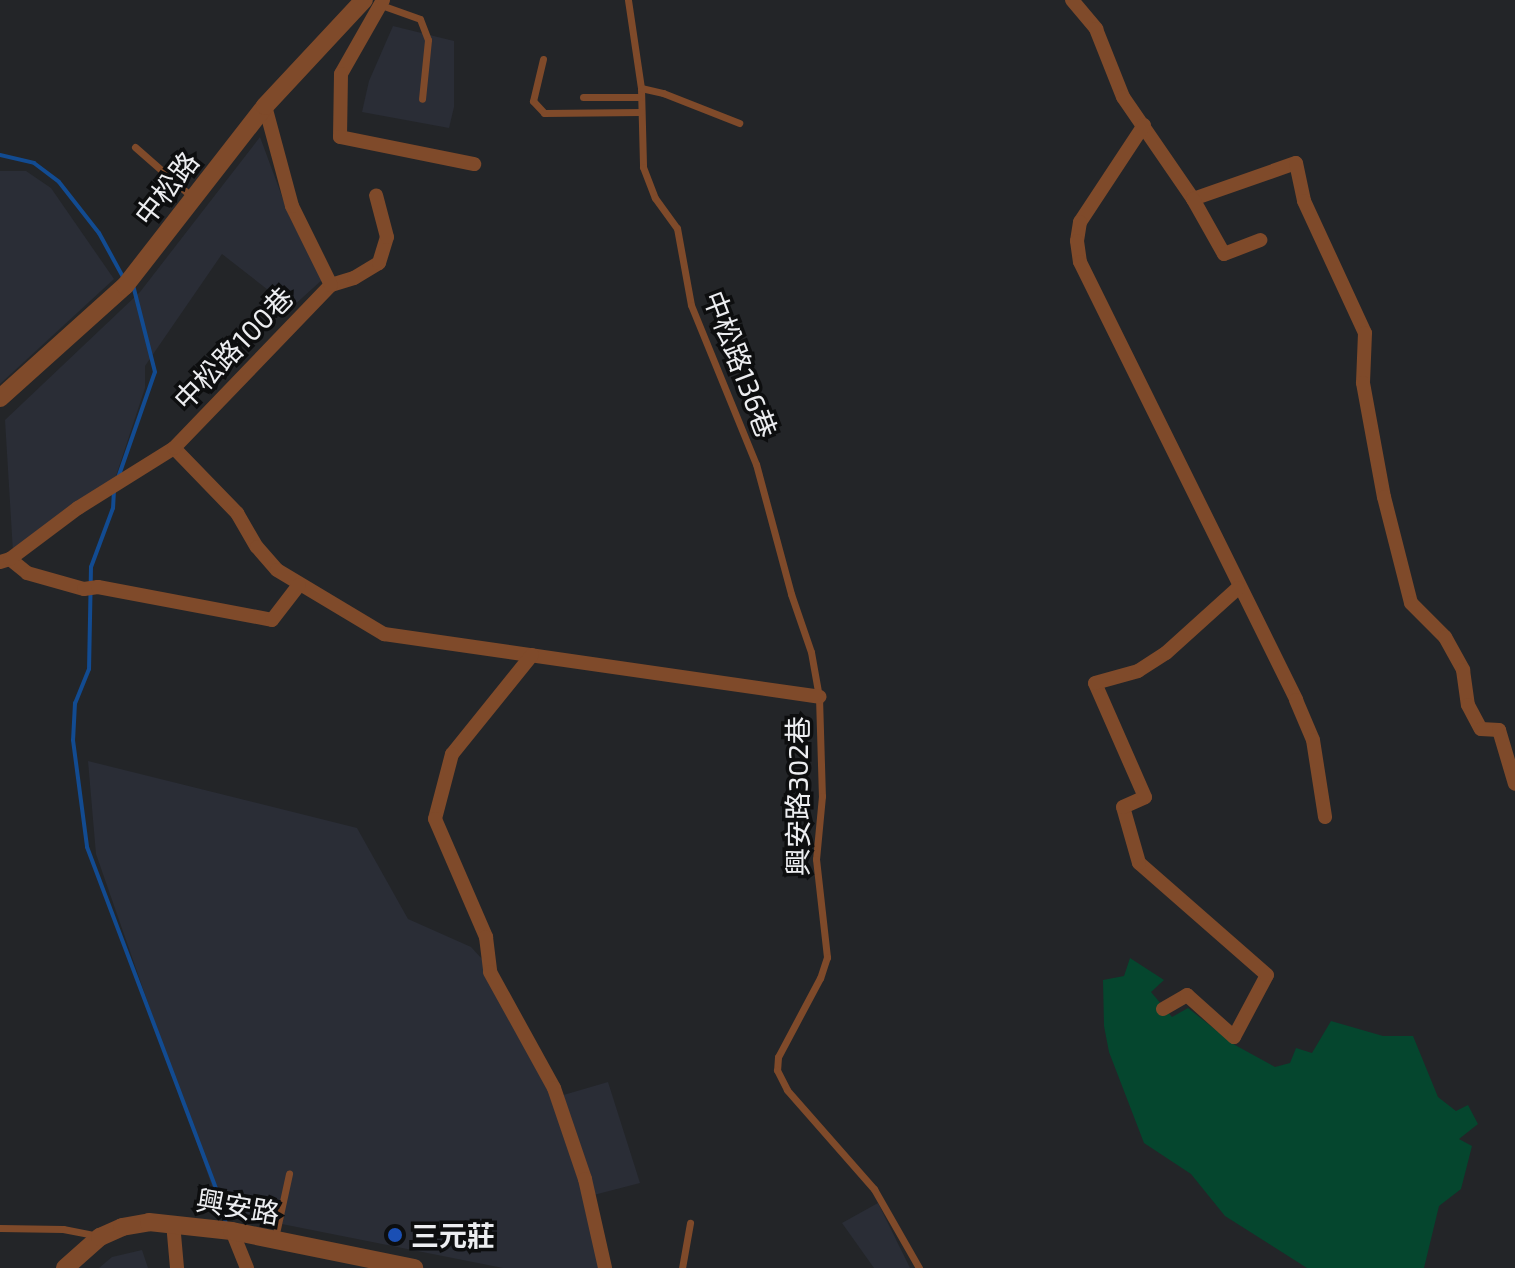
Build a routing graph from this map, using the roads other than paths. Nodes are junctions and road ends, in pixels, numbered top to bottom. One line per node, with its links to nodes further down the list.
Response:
1 (628, 0): 5 (lane, 中松路136巷)
2 (1072, 0): 11 (street)
3 (376, 2): 7 (lane); 8 (street, 中松路); 13 (street)
4 (543, 59): 9 (lane)
5 (641, 92): 6 (lane); 9 (lane, 中松路136巷); 10 (lane)
6 (583, 97)
7 (422, 99)
8 (265, 106): 15 (street, 中松路); 18 (street, 中松路100巷)
9 (641, 112): 25 (lane, 中松路136巷)
10 (739, 123)
11 (1144, 125): 16 (street); 23 (street)
12 (135, 147): 15 (lane)
13 (474, 164)
14 (376, 195): 18 (street, 中松路100巷)
15 (194, 199): 19 (street, 中松路)
16 (1193, 199): 17 (street); 26 (street)
17 (1260, 240)
18 (331, 285): 20 (street, 中松路100巷)
19 (0, 398)
20 (174, 448): 21 (street, 中松路100巷); 22 (street)
21 (5, 560): 22 (street)
22 (299, 585): 24 (street)
23 (1238, 588): 27 (street); 28 (street)
24 (532, 655): 25 (street); 40 (street)
25 (819, 697): 42 (lane, 興安路302巷)
26 (1515, 784)
27 (1325, 817)
28 (1163, 1009)
29 (289, 1174): 35 (lane)
30 (173, 1223): 33 (street, 興安路); 34 (street, 興安路); 37 (street)
31 (690, 1223): 41 (lane)
32 (0, 1228): 34 (lane)
33 (232, 1231): 35 (street, 興安路); 38 (street)
34 (100, 1237): 36 (street, 興安路)
35 (274, 1240): 39 (street, 興安路)
36 (65, 1268)
37 (177, 1268)
38 (247, 1268)
39 (414, 1268)
40 (605, 1268)
41 (682, 1268)
42 (919, 1268)

